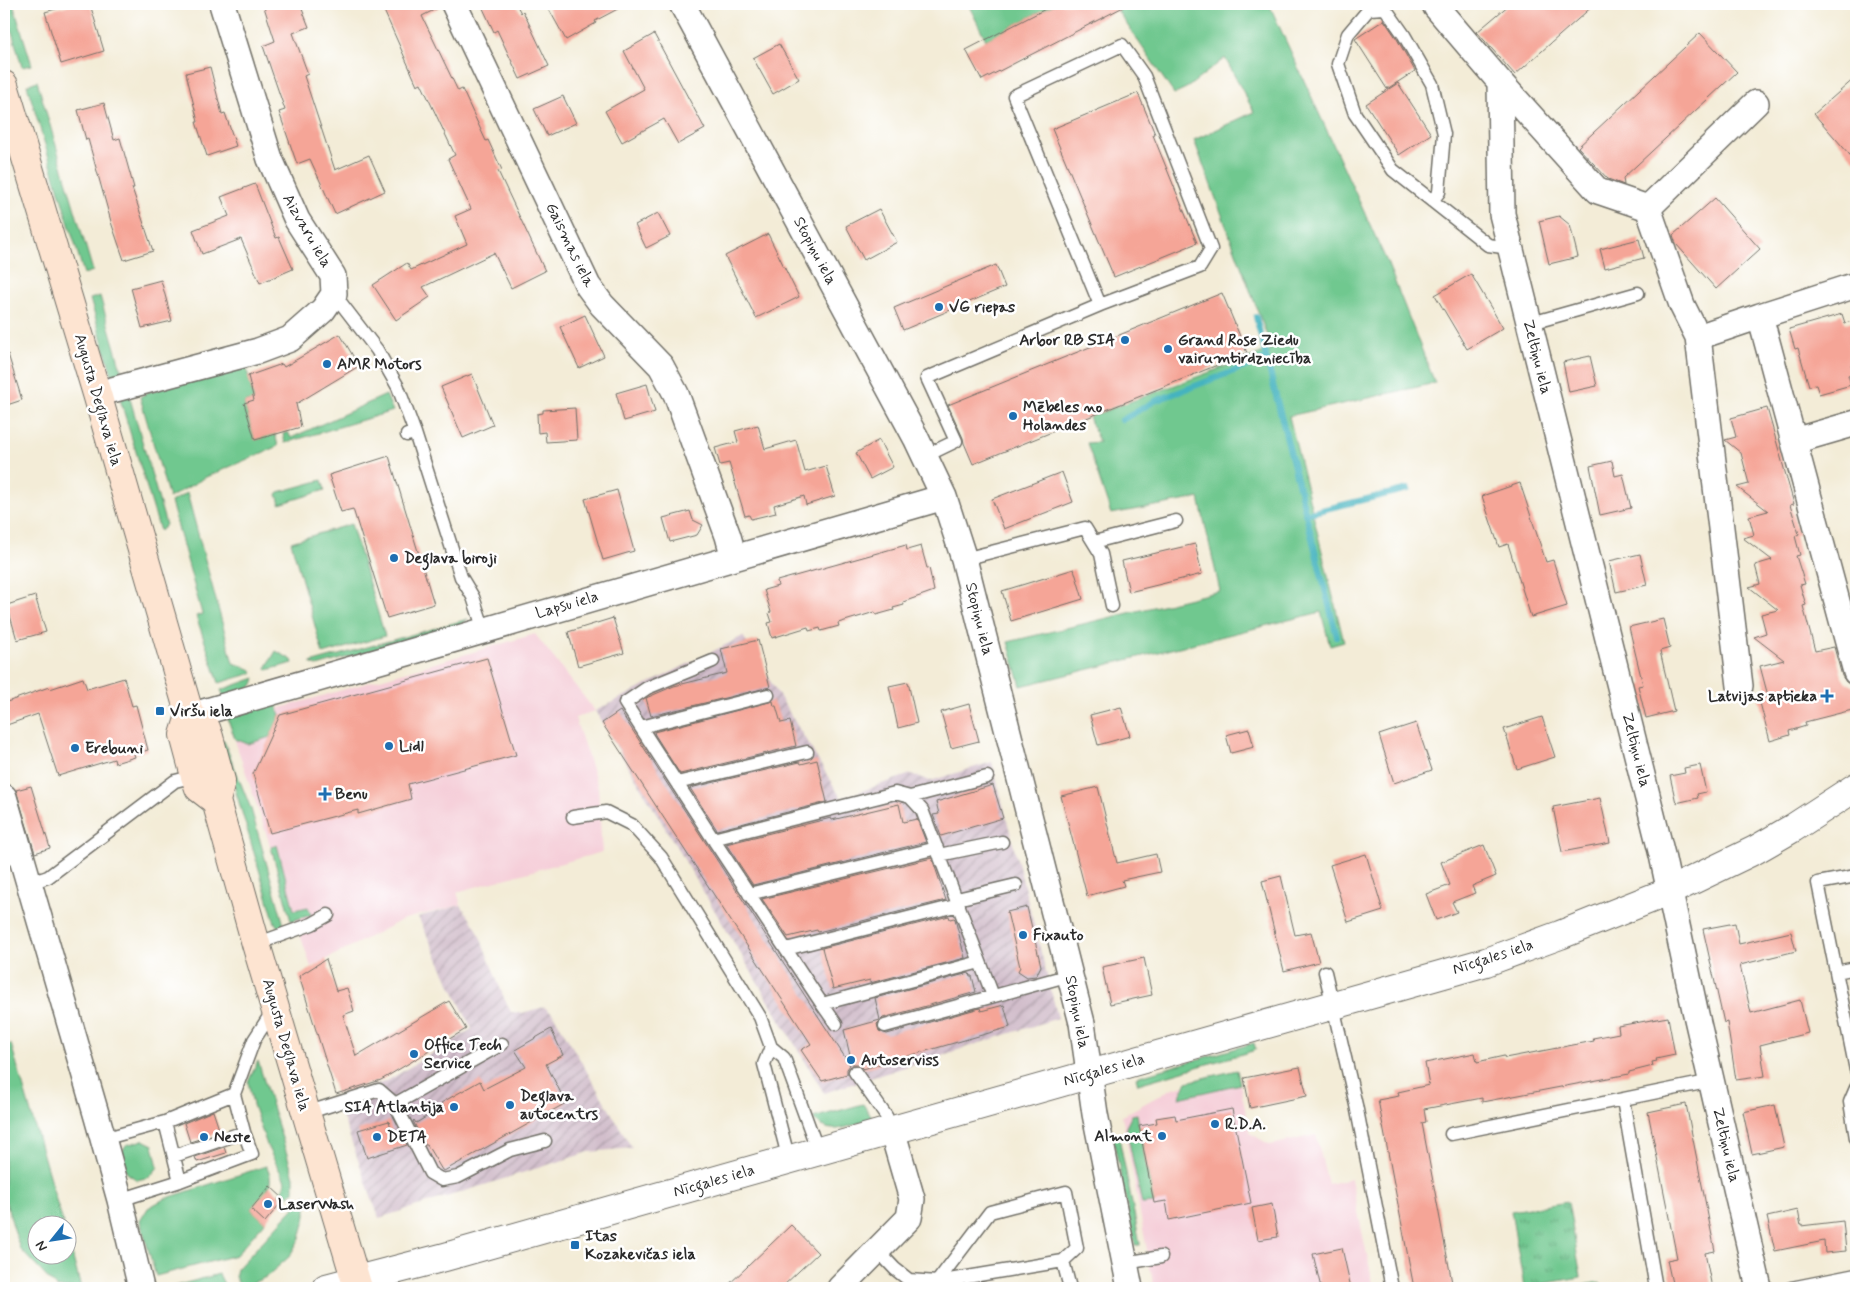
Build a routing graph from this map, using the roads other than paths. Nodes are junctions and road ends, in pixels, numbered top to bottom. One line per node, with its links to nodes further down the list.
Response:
1 (222, 4): 13 (street, Aizvaru iela)
2 (454, 4): 25 (street, Gaismas iela)
3 (682, 4): 21 (street, Stopiņu iela)
4 (1436, 5): 5 (street)
5 (1500, 82): 9 (street); 10 (street, Zeltiņu iela)
6 (4, 86): 18 (main road, Augusta Deglava iela)
7 (1756, 103): 9 (street)
8 (1432, 200): 8 (lane); 10 (lane)
9 (1648, 208): 17 (street)
10 (1510, 248): 16 (street, Zeltiņu iela)
11 (1856, 285): 15 (street)
12 (1638, 293): 16 (lane)
13 (334, 294): 18 (street); 28 (lane)
14 (1100, 305): 14 (lane); 21 (lane)
15 (1760, 316): 17 (street); 20 (street)
16 (1528, 324): 50 (street, Zeltiņu iela)
17 (1698, 337): 31 (street)
18 (97, 394): 33 (main road, Augusta Deglava iela)
19 (1856, 423): 20 (street)
20 (1794, 441): 30 (street)
21 (925, 456): 22 (street, Stopiņu iela)
22 (944, 497): 25 (street, Lapsu iela); 26 (street, Stopiņu iela)
23 (1176, 521): 24 (lane)
24 (1094, 542): 26 (lane); 27 (lane)
25 (734, 558): 28 (street, Lapsu iela)
26 (964, 559): 60 (street, Stopiņu iela)
27 (1112, 606)
28 (484, 630): 33 (street, Lapsu iela)
29 (713, 661): 34 (lane)
30 (1856, 672)
31 (1740, 686)
32 (768, 695): 34 (lane)
33 (190, 716): 36 (main road, Augusta Deglava iela); 42 (main road, Augusta Deglava iela)
34 (641, 727): 38 (lane)
35 (807, 752): 38 (lane)
36 (195, 776): 42 (main road, Augusta Deglava iela); 48 (lane)
37 (987, 777): 41 (lane)
38 (677, 783): 44 (lane)
39 (1856, 787): 50 (street, Nīcgales iela)
40 (4, 797): 48 (street)
41 (910, 798): 44 (lane); 46 (lane)
42 (216, 801): 54 (main road, Augusta Deglava iela)
43 (574, 817): 68 (lane)
44 (712, 839): 51 (lane)
45 (1002, 842): 46 (lane)
46 (938, 851): 51 (lane); 52 (lane)
47 (1856, 876): 59 (lane)
48 (30, 883): 83 (street)
49 (1016, 885): 52 (lane)
50 (1670, 891): 63 (street, Nīcgales iela); 72 (street, Zeltiņu iela)
51 (749, 894): 55 (lane)
52 (958, 902): 55 (lane); 56 (lane)
53 (328, 915): 54 (lane)
54 (256, 944): 64 (main road, Augusta Deglava iela)
55 (786, 949): 62 (lane)
56 (980, 962): 61 (lane); 62 (lane)
57 (1856, 968): 59 (lane)
58 (1325, 972): 63 (lane)
59 (1836, 972): 69 (lane)
60 (1070, 975): 61 (lane); 71 (street, Stopiņu iela)
61 (993, 996): 66 (lane)
62 (822, 1004): 65 (lane)
63 (1332, 1004): 71 (street, Nīcgales iela); 102 (lane)
64 (275, 1007): 74 (lane); 77 (main road, Augusta Deglava iela)
65 (836, 1024)
66 (885, 1026)
67 (502, 1044): 76 (lane)
68 (771, 1047): 85 (lane); 87 (lane)
69 (1856, 1070)
70 (855, 1072): 79 (lane)
71 (1088, 1075): 79 (street, Nīcgales iela); 93 (street, Stopiņu iela)
72 (1712, 1081): 75 (lane); 104 (street, Zeltiņu iela)
73 (1856, 1088): 82 (lane)
74 (234, 1094): 78 (lane); 80 (lane)
75 (1623, 1100): 81 (lane); 103 (lane)
76 (395, 1104): 77 (lane); 84 (lane)
77 (306, 1113): 96 (main road, Augusta Deglava iela)
78 (165, 1122): 83 (lane); 86 (lane)
79 (892, 1130): 85 (street, Nīcgales iela); 90 (street)
80 (244, 1132): 86 (lane); 88 (lane)
81 (1451, 1134)
82 (1856, 1138)
83 (103, 1139): 89 (street)
84 (545, 1141)
85 (818, 1151): 87 (street, Nīcgales iela)
86 (174, 1156): 88 (lane)
87 (789, 1160): 96 (street, Nīcgales iela)
88 (180, 1181): 89 (lane)
89 (120, 1200): 97 (street)
90 (878, 1251): 95 (lane); 99 (street)
91 (1161, 1257): 93 (lane)
92 (1063, 1261): 95 (lane); 95 (lane); 100 (lane)
93 (1125, 1263): 101 (street, Stopiņu iela)
94 (1856, 1275): 105 (lane)
95 (937, 1282)
96 (357, 1284): 98 (street, Nīcgales iela)
97 (141, 1288)
98 (326, 1288)
99 (840, 1288)
100 (1070, 1288)
101 (1130, 1288)
102 (1392, 1288)
103 (1656, 1288)
104 (1759, 1288)
105 (1792, 1288)

